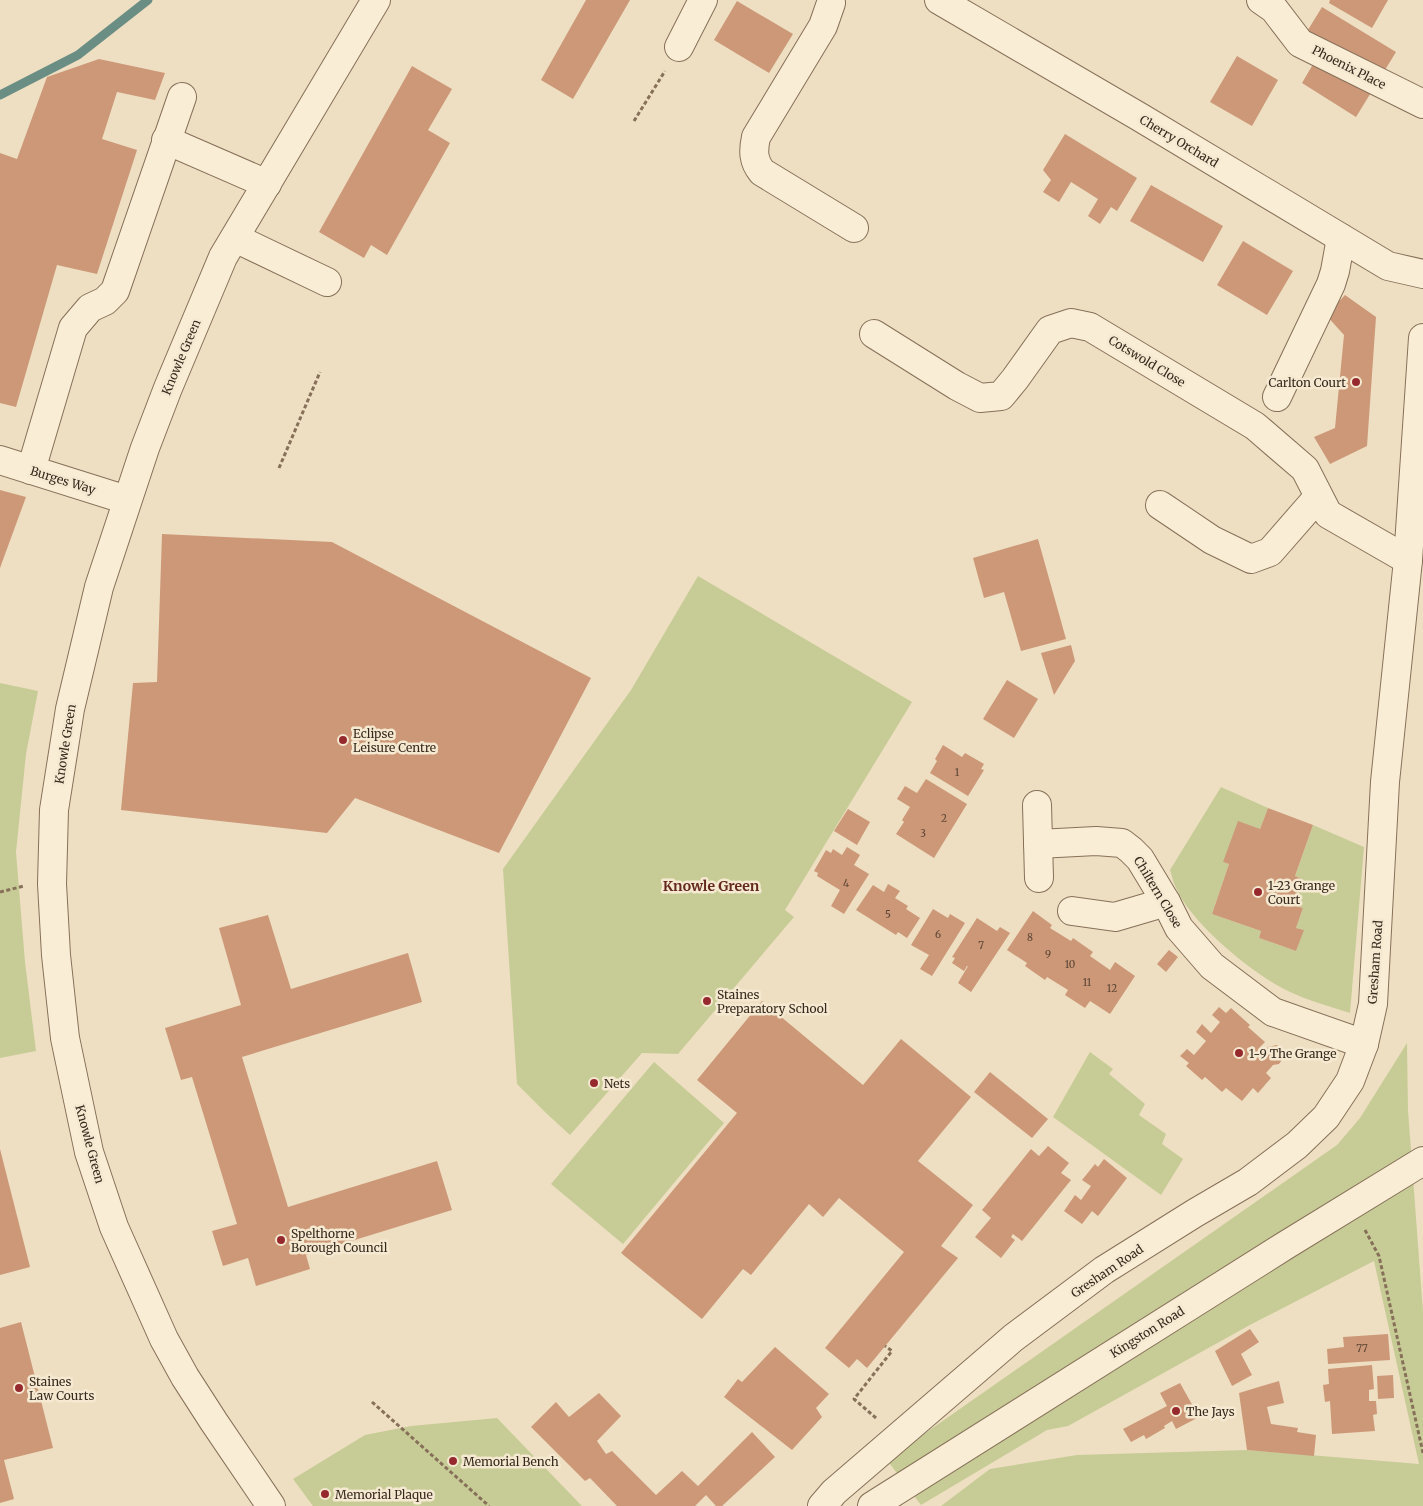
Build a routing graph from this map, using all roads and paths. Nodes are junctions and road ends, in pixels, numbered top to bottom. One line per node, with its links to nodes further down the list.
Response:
1 (376, 0): 11 (street, Knowle Green)
2 (703, 0): 6 (street)
3 (939, 0): 14 (street, Cherry Orchard)
4 (1261, 0): 8 (street, Phoenix Place)
5 (826, 1): 12 (street)
6 (679, 47): 9 (path)
7 (182, 97): 10 (street)
8 (1423, 104)
9 (634, 122)
10 (166, 140): 11 (street); 23 (street)
11 (267, 184): 13 (street, Knowle Green)
12 (854, 228)
13 (235, 238): 16 (street); 25 (street, Knowle Green)
14 (1341, 238): 15 (street, Cherry Orchard); 20 (street)
15 (1423, 274)
16 (327, 282)
17 (874, 334): 24 (street, Cotswold Close)
18 (1423, 338): 27 (street, Gresham Road)
19 (320, 372): 22 (path)
20 (1277, 397)
21 (0, 460): 23 (street, Burges Way)
22 (278, 468)
23 (30, 470): 25 (street, Burges Way)
24 (1318, 497): 26 (street); 27 (street, Cotswold Close)
25 (127, 500): 42 (street, Knowle Green)
26 (1160, 505)
27 (1408, 560): 35 (street, Gresham Road)
28 (1037, 805): 29 (street)
29 (1038, 844): 30 (street); 33 (street, Chiltern Close)
30 (1039, 878)
31 (25, 886): 32 (path)
32 (0, 892)
33 (1166, 902): 34 (street); 35 (street, Chiltern Close)
34 (1072, 911)
35 (1364, 1044): 40 (street, Gresham Road)
36 (1423, 1161): 45 (street, Kingston Road)
37 (1363, 1225): 41 (path)
38 (885, 1346): 40 (path)
39 (372, 1402): 43 (path)
40 (896, 1437): 44 (street, Gresham Road)
41 (1423, 1453)
42 (271, 1506)
43 (489, 1506)
44 (822, 1506)
45 (872, 1506)

